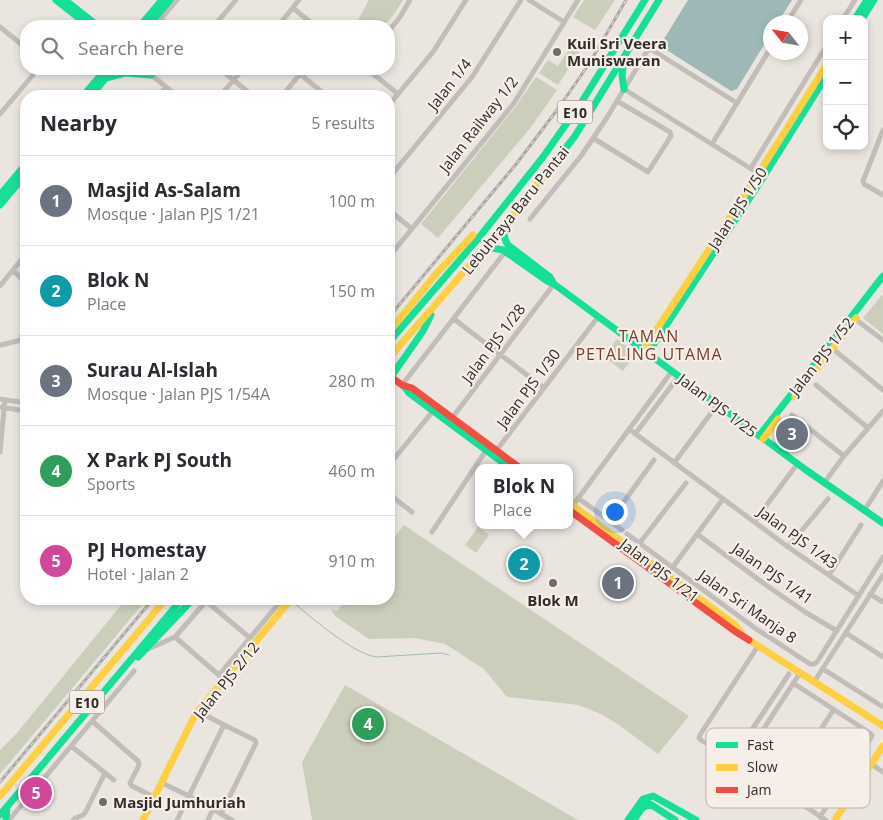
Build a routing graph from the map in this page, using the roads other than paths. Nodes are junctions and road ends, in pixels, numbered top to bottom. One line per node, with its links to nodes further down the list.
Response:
1 (56, 0): 24 (main road)
2 (65, 0): 26 (main road)
3 (162, 0): 27 (main road)
4 (170, 0): 28 (main road)
5 (177, 0): 25 (street)
6 (236, 0): 29 (street)
7 (299, 0): 19 (street)
8 (410, 0): 33 (street)
9 (466, 0): 67 (street)
10 (521, 0): 77 (street, Jalan 1/4)
11 (529, 0): 32 (street)
12 (578, 0): 32 (street, Jalan Railway 1/2)
13 (645, 0): 83 (main road, Lebuhraya Baru Pantai / E10)
14 (659, 0): 37 (main road, Lebuhraya Baru Pantai / E10)
15 (801, 0): 20 (street)
16 (854, 0): 21 (street)
17 (867, 0): 22 (main road)
18 (874, 0): 23 (main road)
19 (293, 8): 30 (street); 31 (street)
20 (791, 15)
21 (845, 15)
22 (858, 15)
23 (865, 15)
24 (80, 19)
25 (161, 19)
26 (90, 20)
27 (147, 20)
28 (148, 20)
29 (219, 20)
30 (283, 20)
31 (308, 20)
32 (564, 22): 87 (street, Jalan Railway 1/2)
33 (395, 23)
34 (0, 27): 35 (street)
35 (20, 43)
36 (823, 52): 49 (street)
37 (625, 56): 54 (main road); 86 (main road, Lebuhraya Baru Pantai / E10)
38 (763, 60): 70 (street)
39 (823, 73): 52 (main road, Jalan PJS 1/50)
40 (33, 75): 55 (street)
41 (101, 75): 57 (main road)
42 (102, 75): 58 (main road)
43 (151, 75): 53 (street)
44 (228, 75): 51 (street)
45 (238, 75): 51 (street)
46 (299, 75): 63 (street)
47 (301, 75): 64 (street)
48 (374, 75): 65 (street)
49 (808, 76): 52 (street); 75 (street)
50 (823, 78): 52 (main road, Jalan PJS 1/50)
51 (234, 80): 61 (street); 62 (street)
52 (819, 82): 78 (main road, Jalan PJS 1/50)
53 (166, 87): 59 (street); 60 (street)
54 (624, 89): 69 (street); 70 (street); 74 (street)
55 (20, 90)
56 (20, 90): 71 (street)
57 (88, 90)
58 (94, 90)
59 (163, 90)
60 (170, 90)
61 (225, 90)
62 (246, 90)
63 (287, 90)
64 (319, 90)
65 (393, 90)
66 (395, 92): 67 (street)
67 (398, 94): 68 (street)
68 (395, 98)
69 (617, 101): 73 (street); 73 (street)
70 (737, 103): 74 (street)
71 (0, 114)
72 (883, 133): 81 (street)
73 (594, 138): 85 (street)
74 (712, 144): 75 (street)
75 (751, 168): 78 (street)
76 (20, 171): 80 (main road)
77 (395, 171)
78 (761, 175): 110 (main road, Jalan PJS 1/50)
79 (20, 181): 82 (main road)
80 (0, 196)
81 (883, 196)
82 (0, 205)
83 (501, 210): 102 (main road); 103 (main road, Lebuhraya Baru Pantai / E10)
84 (395, 215): 87 (street)
85 (530, 219)
86 (508, 221): 89 (main road, Lebuhraya Baru Pantai / E10); 96 (main road, Jalan PJS 1/25)
87 (412, 229): 88 (street, Jalan Railway 1/2)
88 (395, 250)
89 (482, 251): 90 (main road); 98 (main road, Lebuhraya Baru Pantai / E10)
90 (506, 252): 96 (main road, Jalan PJS 1/25); 100 (street)
91 (20, 262): 92 (street)
92 (13, 271): 94 (street); 97 (street)
93 (883, 276): 106 (main road, Jalan PJS 1/52)
94 (20, 277)
95 (883, 283): 101 (main road, Jalan PJS 1/52)
96 (554, 284): 99 (main road, Jalan PJS 1/25); 111 (street, Jalan PJS 1/28)
97 (0, 286)
98 (438, 302): 109 (main road, Lebuhraya Baru Pantai / E10); 112 (main road)
99 (598, 317): 110 (main road, Jalan PJS 1/25); 117 (street, Jalan PJS 1/30)
100 (454, 318): 111 (street); 115 (street)
101 (855, 319): 105 (street); 106 (main road, Jalan PJS 1/52)
102 (395, 325)
103 (395, 335)
104 (20, 340): 107 (street)
105 (883, 340)
106 (836, 341): 108 (main road, Jalan PJS 1/52)
107 (1, 345)
108 (831, 347): 118 (street); 131 (main road, Jalan PJS 1/52)
109 (395, 351)
110 (646, 351): 113 (main road, Jalan PJS 1/25)
111 (500, 354): 117 (street); 127 (street, Jalan PJS 1/28)
112 (395, 371)
113 (675, 373): 121 (main road, Jalan PJS 1/25); 129 (street); 130 (street)
114 (395, 380): 115 (main road)
115 (402, 384): 124 (main road); 127 (main road)
116 (816, 385): 128 (street)
117 (544, 388): 133 (street, Jalan PJS 1/30)
118 (883, 390)
119 (3, 400): 120 (street); 122 (street)
120 (20, 402)
121 (717, 405): 131 (main road, Jalan PJS 1/25); 138 (street)
122 (2, 408): 123 (street); 134 (street)
123 (20, 410)
124 (433, 411): 132 (main road); 136 (street)
125 (883, 411): 128 (street)
126 (792, 415): 135 (street)
127 (452, 418): 132 (main road)
128 (868, 428): 135 (street)
129 (629, 429): 130 (street, Jalan PJS 1/43); 147 (street)
130 (635, 434): 138 (street, Jalan PJS 1/43)
131 (761, 437): 139 (main road, Jalan PJS 1/25)
132 (486, 451): 133 (main road); 140 (street); 141 (main road)
133 (496, 451): 142 (main road)
134 (0, 452)
135 (844, 456): 146 (street)
136 (395, 458)
137 (654, 460): 155 (street)
138 (674, 463): 148 (street, Jalan PJS 1/43)
139 (798, 463): 146 (main road, Jalan PJS 1/25); 156 (street)
140 (477, 464)
141 (504, 464)
142 (514, 464)
143 (475, 468): 159 (street)
144 (883, 482): 153 (street)
145 (686, 483): 161 (street)
146 (824, 483): 153 (main road, Jalan PJS 1/25)
147 (578, 498): 151 (street); 155 (street, Jalan Sri Manja 8)
148 (723, 498): 156 (street, Jalan PJS 1/43); 160 (street)
149 (395, 499): 154 (street)
150 (828, 499): 162 (street)
151 (573, 504)
152 (573, 509): 184 (main road, Jalan PJS 1/21)
153 (864, 511): 157 (main road, Jalan PJS 1/25)
154 (412, 512)
155 (610, 521): 161 (street, Jalan Sri Manja 8)
156 (754, 522): 162 (street, Jalan PJS 1/43)
157 (883, 523)
158 (860, 525): 165 (street)
159 (432, 532)
160 (697, 534): 164 (street); 180 (street, Jalan PJS 1/41)
161 (639, 544): 164 (street, Jalan Sri Manja 8)
162 (788, 547): 165 (street, Jalan PJS 1/43)
163 (883, 558): 170 (street)
164 (672, 568): 180 (street, Jalan Sri Manja 8)
165 (829, 575): 170 (street, Jalan PJS 1/43)
166 (883, 575): 167 (street)
167 (877, 584): 168 (street); 169 (street)
168 (883, 588)
169 (870, 594): 171 (street); 181 (street)
170 (859, 596): 180 (street)
171 (883, 602)
172 (161, 605): 213 (main road)
173 (169, 605): 217 (main road, E10)
174 (177, 605): 187 (main road, E10)
175 (188, 605): 185 (main road)
176 (203, 605): 182 (street)
177 (213, 605): 183 (street)
178 (278, 605): 183 (street)
179 (278, 605): 192 (main road, Jalan PJS 2/12)
180 (837, 631)
181 (846, 633): 186 (street); 188 (street)
182 (175, 637): 185 (street); 192 (street)
183 (250, 638): 192 (street)
184 (758, 646): 190 (main road, Jalan PJS 1/21); 205 (street)
185 (146, 650): 187 (main road)
186 (883, 657)
187 (122, 669): 217 (main road, E10)
188 (823, 669): 193 (street); 195 (street)
189 (134, 671): 198 (street)
190 (800, 673): 193 (main road, Jalan PJS 1/21); 194 (street)
191 (789, 674): 201 (street)
192 (222, 677): 197 (main road, Jalan PJS 2/12)
193 (814, 682): 200 (main road, Jalan PJS 1/21)
194 (794, 683): 196 (street); 202 (street)
195 (883, 707)
196 (834, 709): 203 (street); 204 (street)
197 (198, 711): 199 (street); 212 (main road, Jalan PJS 2/12)
198 (92, 721): 206 (street); 215 (street)
199 (224, 725): 214 (street); 223 (street)
200 (883, 726)
201 (753, 728)
202 (764, 728)
203 (822, 728)
204 (862, 728)
205 (706, 744)
206 (71, 746): 210 (street); 227 (street)
207 (883, 746): 208 (main road)
208 (871, 764): 209 (street)
209 (883, 772)
210 (105, 773): 211 (street); 228 (street)
211 (114, 780)
212 (162, 782): 214 (street); 215 (main road, Jalan PJS 2/12)
213 (0, 796)
214 (189, 796): 221 (street); 230 (street)
215 (154, 797): 229 (main road, Jalan PJS 2/12)
216 (649, 800): 222 (main road); 226 (main road); 233 (main road); 235 (main road)
217 (3, 806): 224 (main road, E10); 227 (main road)
218 (808, 808): 225 (street)
219 (825, 808): 225 (street)
220 (842, 808): 237 (main road)
221 (213, 809): 223 (street); 231 (street)
222 (639, 813): 226 (main road); 234 (main road)
223 (221, 814): 232 (street)
224 (0, 815)
225 (820, 816): 236 (street)
226 (673, 819)
227 (9, 820)
228 (73, 820)
229 (143, 820)
230 (177, 820)
231 (208, 820)
232 (232, 820)
233 (628, 820)
234 (634, 820)
235 (696, 820)
236 (826, 820)
237 (835, 820)

